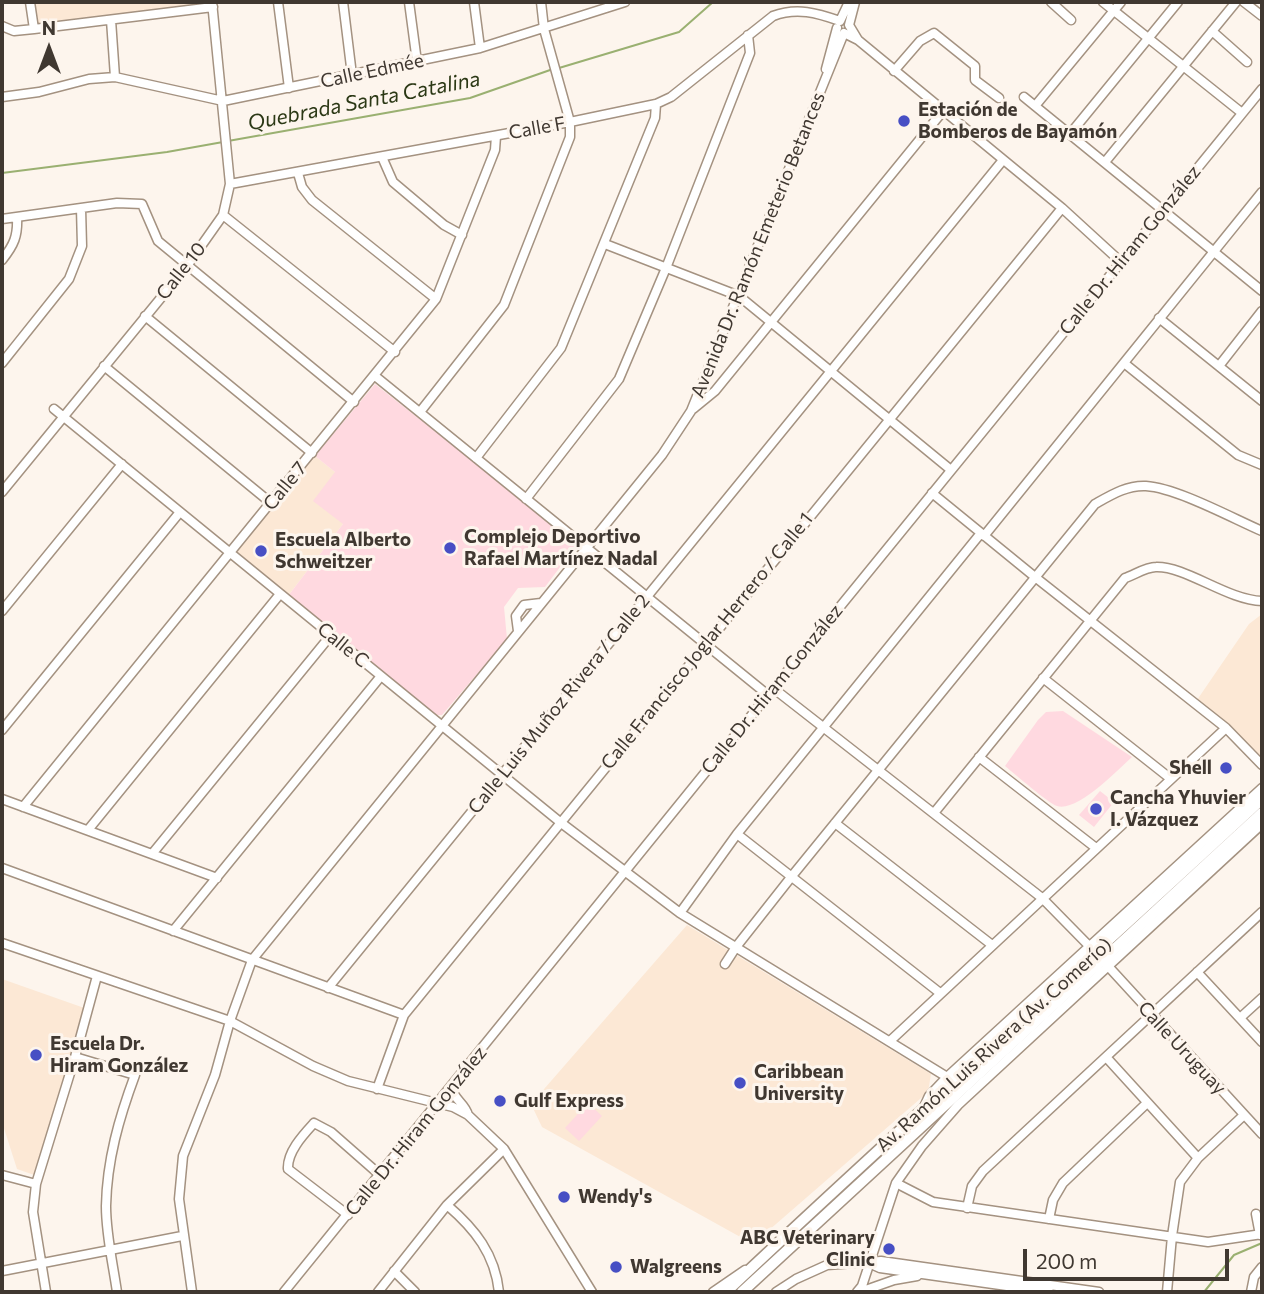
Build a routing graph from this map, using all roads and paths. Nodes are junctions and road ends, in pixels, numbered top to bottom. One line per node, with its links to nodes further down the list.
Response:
1 (30, 2): 25 (street)
2 (278, 2): 37 (street)
3 (343, 2): 35 (street)
4 (409, 2): 31 (street)
5 (474, 2): 30 (street)
6 (541, 2): 26 (street)
7 (625, 2): 17 (street, Calle Edmée)
8 (849, 2): 24 (street, Avenida Dr. Ramón Emeterio Betances)
9 (855, 2): 24 (street, Avenida Dr. Ramón Emeterio Betances)
10 (1051, 2): 18 (street)
11 (1103, 2): 19 (street)
12 (1121, 2): 19 (street)
13 (1178, 2): 29 (street)
14 (1236, 2): 27 (street)
15 (1244, 2): 20 (street)
16 (212, 4): 21 (street); 42 (street, Calle 10)
17 (606, 5): 26 (street, Calle Edmée)
18 (1062, 5): 22 (street)
19 (1114, 10): 29 (street); 44 (street)
20 (1262, 16)
21 (111, 20): 25 (street); 36 (street)
22 (1071, 20)
23 (2, 26): 25 (street)
24 (841, 27): 28 (street, Calle F); 34 (street); 70 (street, Avenida Dr. Ramón Emeterio Betances)
25 (34, 29)
26 (544, 29): 30 (street, Calle Edmée); 47 (street)
27 (1212, 31): 32 (street); 33 (street)
28 (748, 35): 43 (street, Calle F); 68 (street)
29 (1149, 38): 33 (street); 48 (street)
30 (480, 48): 31 (street, Calle Edmée)
31 (417, 62): 35 (street, Calle Edmée)
32 (1247, 62)
33 (1184, 66): 46 (street); 52 (street)
34 (894, 71): 41 (street); 45 (street)
35 (352, 75): 37 (street, Calle Edmée)
36 (115, 77): 39 (street); 42 (street, Calle Edmée)
37 (289, 89): 42 (street, Calle Edmée)
38 (1262, 89): 46 (street, Calle Dr. Hiram González)
39 (2, 97)
40 (1024, 97): 44 (street)
41 (999, 98)
42 (223, 101): 54 (street, Calle 10)
43 (656, 104): 47 (street, Calle F); 63 (street)
44 (1035, 106): 48 (street)
45 (943, 111): 51 (street); 75 (street)
46 (1242, 113): 58 (street, Calle Dr. Hiram González)
47 (570, 122): 49 (street, Calle F); 87 (street)
48 (1070, 134): 52 (street)
49 (496, 135): 50 (street, Calle F); 62 (street, Calle 7)
50 (382, 157): 53 (street, Calle F); 62 (street)
51 (1003, 159): 57 (street); 81 (street, Calle Luis Muñoz Rivera / Calle 2)
52 (1105, 162): 58 (street)
53 (298, 173): 54 (street, Calle F); 71 (street)
54 (230, 184): 59 (street, Calle 10)
55 (1262, 192): 64 (street)
56 (81, 208): 60 (street); 67 (street); 77 (street)
57 (1062, 208): 66 (street); 89 (street, Calle Francisco Joglar Herrero / Calle 1)
58 (1163, 210): 64 (street); 66 (street, Calle Dr. Hiram González)
59 (223, 215): 67 (street, Calle 10); 76 (street)
60 (17, 217): 61 (street); 65 (street)
61 (2, 219)
62 (462, 235): 71 (street, Calle 7)
63 (605, 244): 68 (street); 91 (street)
64 (1214, 251): 69 (street); 74 (street)
65 (2, 260)
66 (1121, 262): 94 (street, Calle Dr. Hiram González)
67 (187, 265): 73 (street, Calle 10); 84 (street)
68 (666, 268): 70 (street); 97 (street)
69 (1262, 291)
70 (739, 296): 75 (street); 86 (street, Avenida Dr. Ramón Emeterio Betances)
71 (436, 299): 76 (street, Calle 7)
72 (1262, 311): 80 (street)
73 (145, 316): 79 (street, Calle 10); 90 (street)
74 (1159, 318): 78 (street); 80 (street)
75 (771, 323): 81 (street); 86 (street)
76 (395, 352): 82 (street, Calle 7)
77 (2, 363)
78 (1124, 363): 93 (street); 101 (street)
79 (104, 366): 88 (street, Calle 10); 98 (street)
80 (1219, 366): 83 (street)
81 (831, 371): 89 (street); 106 (street, Calle Luis Muñoz Rivera / Calle 2)
82 (375, 376): 84 (street, Calle 7); 87 (street, Calle Uruguay)
83 (1262, 401)
84 (354, 402): 90 (street, Calle 7)
85 (54, 409): 88 (street, Calle C)
86 (691, 411): 102 (street)
87 (419, 412): 91 (street, Calle Uruguay)
88 (63, 417): 92 (street, Calle C); 95 (street, Calle 10)
89 (889, 419): 94 (street); 111 (street, Calle Francisco Joglar Herrero / Calle 1)
90 (312, 453): 98 (street, Calle 7)
91 (475, 458): 97 (street, Calle Uruguay)
92 (122, 464): 99 (street, Calle C); 108 (street)
93 (1262, 465)
94 (951, 470): 96 (street, Calle Dr. Hiram González)
95 (2, 492)
96 (932, 493): 101 (street); 114 (street, Calle Dr. Hiram González)
97 (526, 499): 102 (street, Calle Uruguay)
98 (271, 503): 103 (street, Calle 7)
99 (180, 512): 103 (street, Calle C); 118 (street)
100 (1262, 531): 104 (street)
101 (982, 534): 104 (street); 116 (street)
102 (586, 548): 106 (street, Calle Uruguay); 115 (street)
103 (230, 553): 105 (street, Calle C); 127 (street, Calle 7)
104 (1035, 578): 109 (street); 121 (street)
105 (280, 594): 110 (street, Calle C); 133 (street)
106 (647, 597): 111 (street, Calle Uruguay); 122 (street, Calle Luis Muñoz Rivera / Calle 2)
107 (1262, 601): 109 (street)
108 (2, 611)
109 (1090, 621): 113 (street); 117 (street)
110 (331, 635): 112 (street, Calle C); 136 (street)
111 (705, 645): 114 (street, Calle Uruguay); 130 (street, Calle Francisco Joglar Herrero / Calle 1)
112 (381, 676): 115 (street, Calle C); 140 (street)
113 (1043, 678): 119 (street); 123 (street)
114 (770, 691): 116 (street, Calle Uruguay); 138 (street, Calle Dr. Hiram González)
115 (442, 725): 122 (street, Calle C); 149 (street)
116 (824, 728): 121 (street, Calle Uruguay); 134 (street)
117 (1226, 728): 120 (street); 123 (street)
118 (2, 730)
119 (979, 757): 128 (street); 135 (street)
120 (1262, 765)
121 (878, 770): 128 (street, Calle Uruguay); 131 (street)
122 (501, 775): 130 (street, Calle C); 153 (street, Calle Luis Muñoz Rivera / Calle 2)
123 (1171, 779): 135 (street)
124 (1262, 788): 148 (street)
125 (2, 799): 127 (street)
126 (1262, 799): 148 (main road, Av. Ramón Luis Rivera (Av. Comerío))
127 (23, 807): 133 (street)
128 (934, 813): 141 (street, Calle Uruguay)
129 (1262, 813): 148 (main road, Av. Ramón Luis Rivera (Av. Comerío))
130 (560, 822): 138 (street, Calle C); 157 (street, Calle Francisco Joglar Herrero / Calle 1)
131 (835, 823): 139 (street); 146 (street)
132 (1262, 824): 148 (street)
133 (88, 830): 136 (street)
134 (737, 834): 139 (street); 143 (street)
135 (1096, 848): 141 (street)
136 (152, 854): 140 (street)
137 (2, 868): 144 (street)
138 (625, 872): 143 (street, Calle C); 165 (street, Calle Dr. Hiram González)
139 (792, 876): 147 (street); 154 (street)
140 (217, 878): 144 (street)
141 (1042, 898): 146 (street); 148 (street, Calle Uruguay)
142 (1262, 912): 151 (street)
143 (680, 913): 147 (street, Calle C)
144 (173, 931): 149 (street)
145 (2, 943): 152 (street)
146 (992, 945): 154 (street)
147 (736, 947): 150 (street); 160 (street, Calle C)
148 (1099, 957): 156 (street, Calle Uruguay); 164 (main road, Av. Ramón Luis Rivera (Av. Comerío)); 176 (street); 205 (main road, Av. Ramón Luis Rivera (Av. Comerío))
149 (252, 960): 153 (street); 159 (street)
150 (725, 964)
151 (1197, 972): 156 (street); 158 (street)
152 (97, 975): 159 (street); 162 (street)
153 (328, 988): 157 (street)
154 (940, 993): 160 (street)
155 (1262, 998): 158 (street)
156 (1151, 1015): 163 (street); 170 (street, Calle Uruguay)
157 (404, 1016): 166 (street, Calle Francisco Joglar Herrero / Calle 1)
158 (1240, 1018): 161 (street)
159 (230, 1021): 166 (street); 184 (street)
160 (890, 1041): 164 (street, Calle C)
161 (1262, 1042)
162 (75, 1057): 177 (street); 186 (street)
163 (1105, 1057): 167 (street); 179 (street)
164 (950, 1081): 189 (main road, Av. Ramón Luis Rivera (Av. Comerío))
165 (451, 1087): 168 (street, Calle Dr. Hiram González); 169 (street)
166 (377, 1089): 168 (street)
167 (1147, 1103): 173 (street); 182 (street)
168 (438, 1104): 169 (street); 175 (street, Calle Dr. Hiram González)
169 (468, 1115): 172 (street)
170 (1244, 1115): 171 (street, Calle Uruguay); 173 (street)
171 (1262, 1134)
172 (504, 1149): 178 (street); 202 (street)
173 (1198, 1158): 185 (street)
174 (2, 1175): 177 (street)
175 (380, 1175): 181 (street, Calle Dr. Hiram González); 181 (street)
176 (896, 1183): 179 (street); 188 (street)
177 (36, 1184): 187 (street)
178 (447, 1205): 192 (street); 201 (street)
179 (967, 1208): 182 (street)
180 (1256, 1214): 183 (street)
181 (348, 1215): 198 (street, Calle Dr. Hiram González)
182 (1049, 1219): 185 (street)
183 (1261, 1234): 185 (street)
184 (182, 1237): 186 (street); 197 (street)
185 (1172, 1237): 210 (street)
186 (111, 1250): 187 (street); 196 (street)
187 (42, 1263): 191 (street); 195 (street)
188 (869, 1263): 193 (street); 194 (street); 206 (street); 207 (street)
189 (757, 1264): 203 (street); 204 (main road, Av. Ramón Luis Rivera (Av. Comerío))
190 (1262, 1268): 211 (street)
191 (2, 1271)
192 (394, 1271): 199 (street); 200 (street)
193 (924, 1275): 194 (street); 207 (street)
194 (990, 1284): 208 (street); 209 (street)
195 (46, 1292)
196 (117, 1292)
197 (192, 1292)
198 (285, 1292)
199 (378, 1292)
200 (415, 1292)
201 (499, 1292)
202 (592, 1292)
203 (713, 1292)
204 (726, 1292)
205 (742, 1292)
206 (776, 1292)
207 (858, 1292)
208 (1049, 1292)
209 (1099, 1292)
210 (1167, 1292)
211 (1251, 1292)

